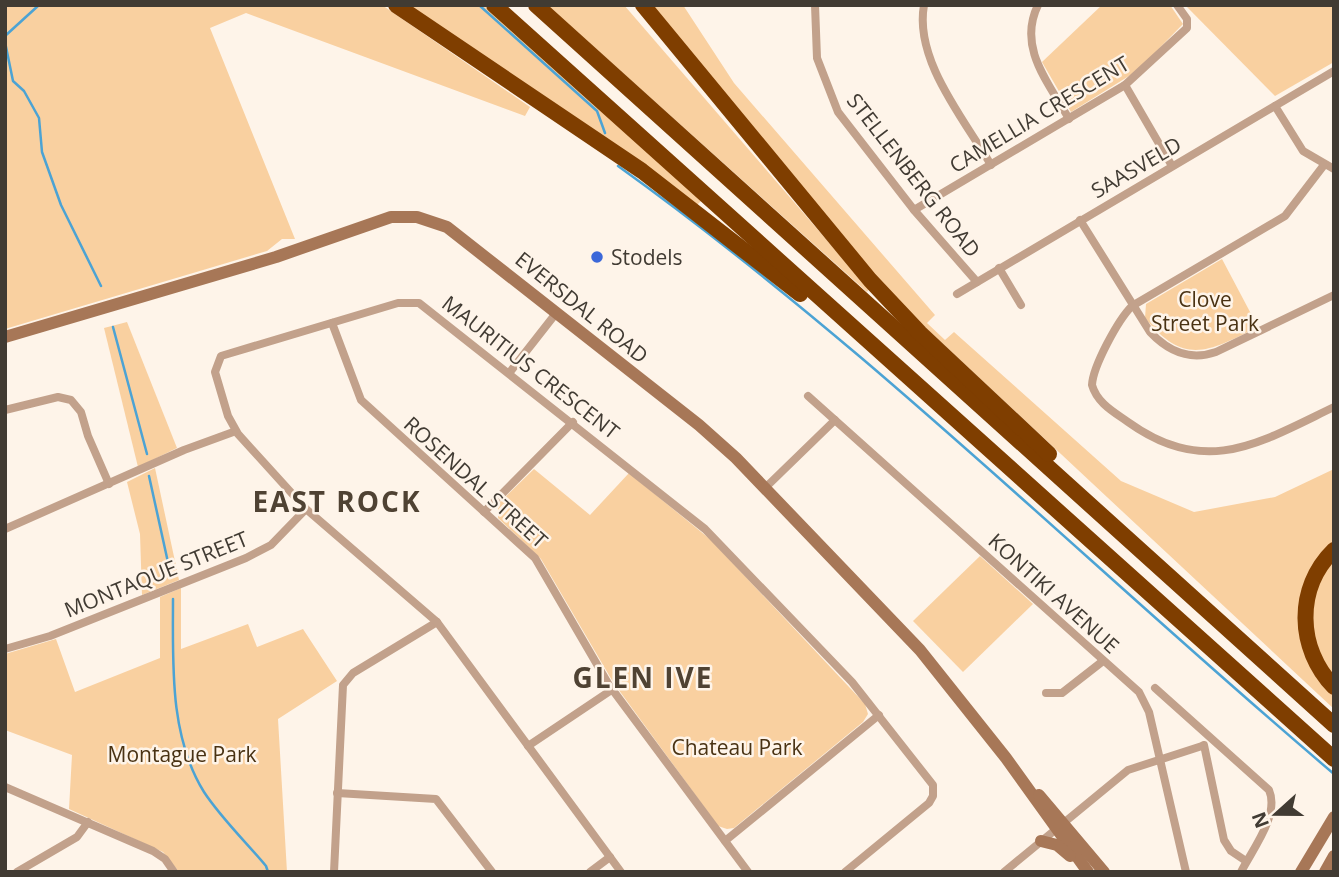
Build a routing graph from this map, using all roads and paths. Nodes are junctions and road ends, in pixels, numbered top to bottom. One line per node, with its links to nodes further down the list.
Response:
1 (396, 5): 29 (highway)
2 (494, 5): 29 (highway)
3 (536, 5): 45 (highway)
4 (643, 5): 45 (highway)
5 (815, 5): 17 (street, STELLENBERG ROAD)
6 (924, 5): 13 (street)
7 (1038, 5): 12 (street)
8 (1177, 5): 10 (street, CAMELLIA CRESCENT)
9 (1334, 71): 11 (street, SAASVELD)
10 (1125, 85): 12 (street, CAMELLIA CRESCENT); 15 (street)
11 (1275, 106): 14 (street); 15 (street, SAASVELD)
12 (1069, 119): 13 (street, CAMELLIA CRESCENT)
13 (991, 165): 17 (street, CAMELLIA CRESCENT)
14 (1324, 165): 16 (street); 24 (street)
15 (1172, 166): 18 (street, SAASVELD)
16 (1334, 169)
17 (914, 210): 20 (street, STELLENBERG ROAD)
18 (1080, 220): 19 (street, SAASVELD); 24 (street)
19 (999, 268): 20 (street, SAASVELD); 23 (street)
20 (977, 282): 21 (street, SAASVELD)
21 (957, 294)
22 (1334, 295): 24 (street)
23 (1021, 305)
24 (1132, 306): 31 (street)
25 (557, 312): 27 (main road, EVERSDAL ROAD); 28 (street); 37 (main road, EVERSDAL ROAD)
26 (331, 323): 28 (street, MAURITIUS CRESCENT); 35 (street, MAURITIUS CRESCENT); 39 (street, ROSENDAL STREET)
27 (5, 337)
28 (510, 372): 34 (street, MAURITIUS CRESCENT)
29 (917, 387): 56 (highway)
30 (808, 396): 33 (street, KONTIKI AVENUE)
31 (1334, 407)
32 (5, 410): 36 (street)
33 (835, 420): 37 (street); 44 (street, KONTIKI AVENUE)
34 (573, 422): 39 (street); 50 (street, MAURITIUS CRESCENT)
35 (236, 431): 36 (street); 38 (street, MAURITIUS CRESCENT)
36 (109, 484): 40 (street)
37 (765, 488): 61 (main road, EVERSDAL ROAD)
38 (306, 509): 42 (street, MAURITIUS CRESCENT); 43 (street, MONTAQUE STREET)
39 (484, 512): 48 (street, ROSENDAL STREET)
40 (5, 528)
41 (1334, 550): 46 (highway)
42 (437, 622): 53 (street, MAURITIUS CRESCENT); 58 (street)
43 (5, 649)
44 (1103, 661): 49 (street); 55 (street, KONTIKI AVENUE)
45 (1264, 663): 51 (highway)
46 (1334, 687)
47 (1155, 688): 52 (street)
48 (613, 689): 53 (street); 62 (street, ROSENDAL STREET)
49 (1046, 693)
50 (879, 715): 62 (street); 67 (street, MAURITIUS CRESCENT)
51 (1334, 724)
52 (1211, 738): 54 (street); 66 (street)
53 (528, 746): 65 (street, MAURITIUS CRESCENT)
54 (1202, 746): 55 (street); 66 (street)
55 (1160, 758): 61 (street); 79 (street, KONTIKI AVENUE)
56 (1334, 759)
57 (5, 787): 60 (street)
58 (337, 793): 70 (street); 71 (street)
59 (1334, 817): 81 (main road)
60 (88, 822): 68 (street); 69 (street)
61 (1060, 825): 63 (street); 77 (main road, EVERSDAL ROAD); 78 (main road, EVERSDAL ROAD)
62 (725, 841): 74 (street, ROSENDAL STREET)
63 (1041, 841): 76 (street); 77 (main road)
64 (1334, 856): 82 (main road)
65 (610, 857): 72 (street); 73 (street, MAURITIUS CRESCENT)
66 (1247, 861): 80 (street)
67 (855, 869): 75 (street, MAURITIUS CRESCENT)
68 (17, 872)
69 (174, 872)
70 (334, 872)
71 (492, 872)
72 (590, 872)
73 (621, 872)
74 (748, 872)
75 (845, 872)
76 (1004, 872)
77 (1086, 872)
78 (1104, 872)
79 (1185, 872)
80 (1241, 872)
81 (1301, 872)
82 (1325, 872)

